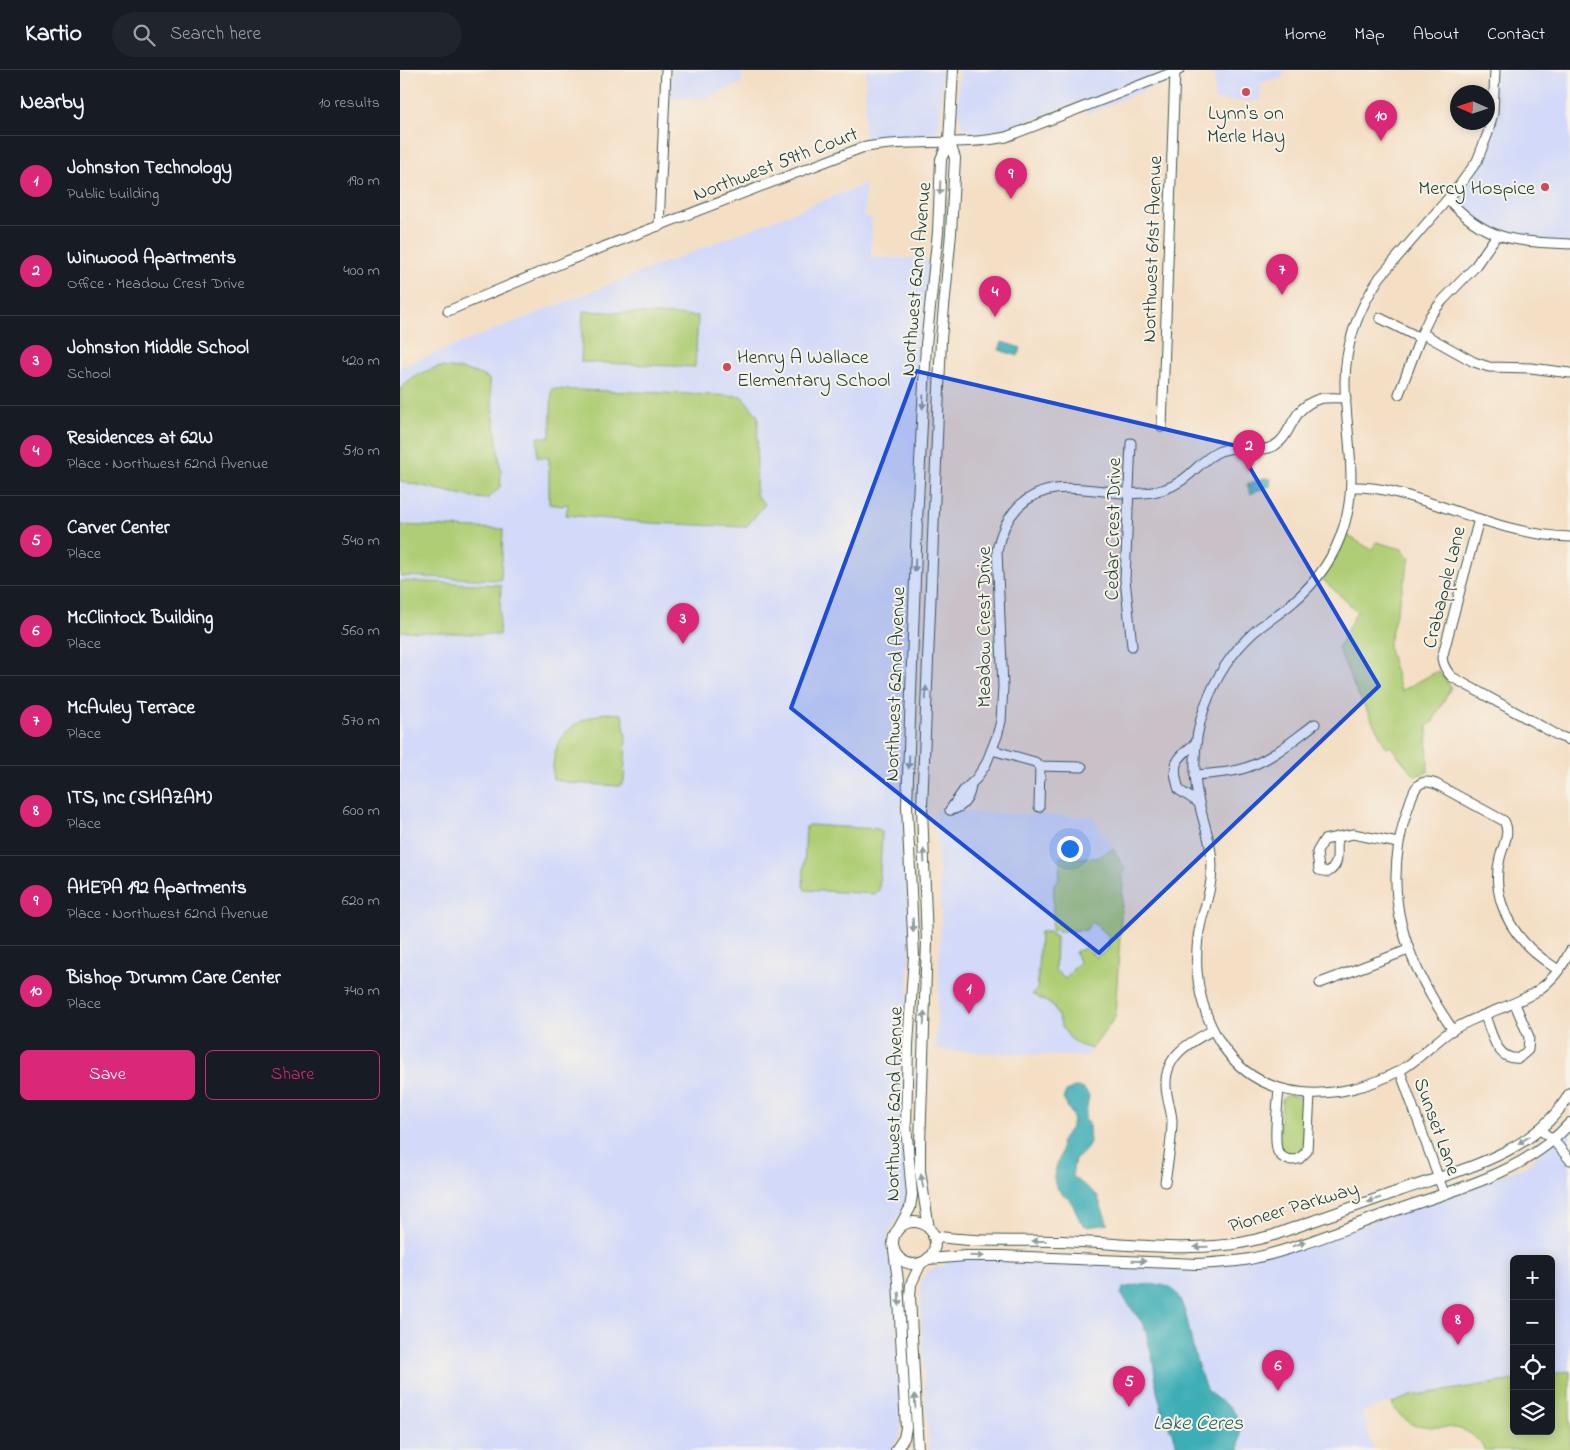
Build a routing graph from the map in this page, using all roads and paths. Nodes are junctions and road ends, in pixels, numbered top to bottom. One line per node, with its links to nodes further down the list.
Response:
1 (666, 70): 7 (street)
2 (953, 70): 5 (street, Northwest 62nd Avenue)
3 (1176, 70): 5 (street, Northwest 59th Court); 16 (street, Northwest 61st Avenue)
4 (1495, 70): 6 (street)
5 (949, 141): 7 (street, Northwest 59th Court); 54 (street, Northwest 62nd Avenue, one-way to 54); 55 (street, Northwest 62nd Avenue, one-way to 5)
6 (1448, 199): 8 (street); 15 (street)
7 (659, 226): 10 (street, Northwest 59th Court)
8 (1497, 235): 9 (street); 12 (street)
9 (1570, 244)
10 (448, 311)
11 (1380, 318): 12 (street)
12 (1421, 335): 13 (street); 14 (street)
13 (1570, 374)
14 (1399, 394)
15 (1346, 398): 18 (street); 19 (street, Meadow Crest Drive)
16 (1162, 427)
17 (1131, 443): 19 (street, Cedar Crest Drive)
18 (1352, 487): 20 (street); 25 (street)
19 (1129, 494): 22 (street, Cedar Crest Drive); 26 (street, Meadow Crest Drive)
20 (1479, 519): 21 (street); 24 (street, Crabapple Lane)
21 (1570, 538)
22 (1132, 646)
23 (1315, 724): 29 (street)
24 (1570, 740)
25 (1196, 743): 29 (street); 31 (street)
26 (992, 750): 27 (street); 30 (street, Meadow Crest Drive)
27 (1040, 766): 28 (street); 32 (street)
28 (1082, 767)
29 (1195, 775): 31 (street)
30 (971, 785)
31 (1199, 803): 41 (street)
32 (1039, 807)
33 (1338, 837): 34 (street)
34 (1398, 843): 35 (street); 37 (street)
35 (1408, 950): 38 (street); 42 (street)
36 (1570, 951): 37 (street)
37 (1558, 970): 39 (street)
38 (1320, 984)
39 (1515, 1004): 40 (street); 40 (street)
40 (1485, 1016): 42 (street)
41 (1214, 1030): 44 (street); 52 (street)
42 (1453, 1030): 43 (street)
43 (1400, 1071): 46 (street); 51 (street, Sunset Lane)
44 (1279, 1089): 46 (street); 46 (street)
45 (1570, 1093): 48 (street, Pioneer Parkway)
46 (1310, 1094)
47 (1570, 1123): 49 (street, Pioneer Parkway)
48 (1539, 1129): 49 (street); 51 (street, Pioneer Parkway, one-way to 51)
49 (1553, 1140): 50 (street); 53 (street, Pioneer Parkway)
50 (1570, 1160)
51 (1438, 1177): 53 (street, Sunset Lane); 55 (street, Pioneer Parkway, one-way to 55)
52 (1165, 1182)
53 (1444, 1193): 57 (street, Pioneer Parkway, one-way to 53)
54 (899, 1228): 55 (street); 56 (street)
55 (931, 1232): 57 (street)
56 (894, 1250): 57 (street); 58 (street, one-way to 58)
57 (924, 1261): 59 (street, one-way to 57)
58 (896, 1450)
59 (918, 1450)

